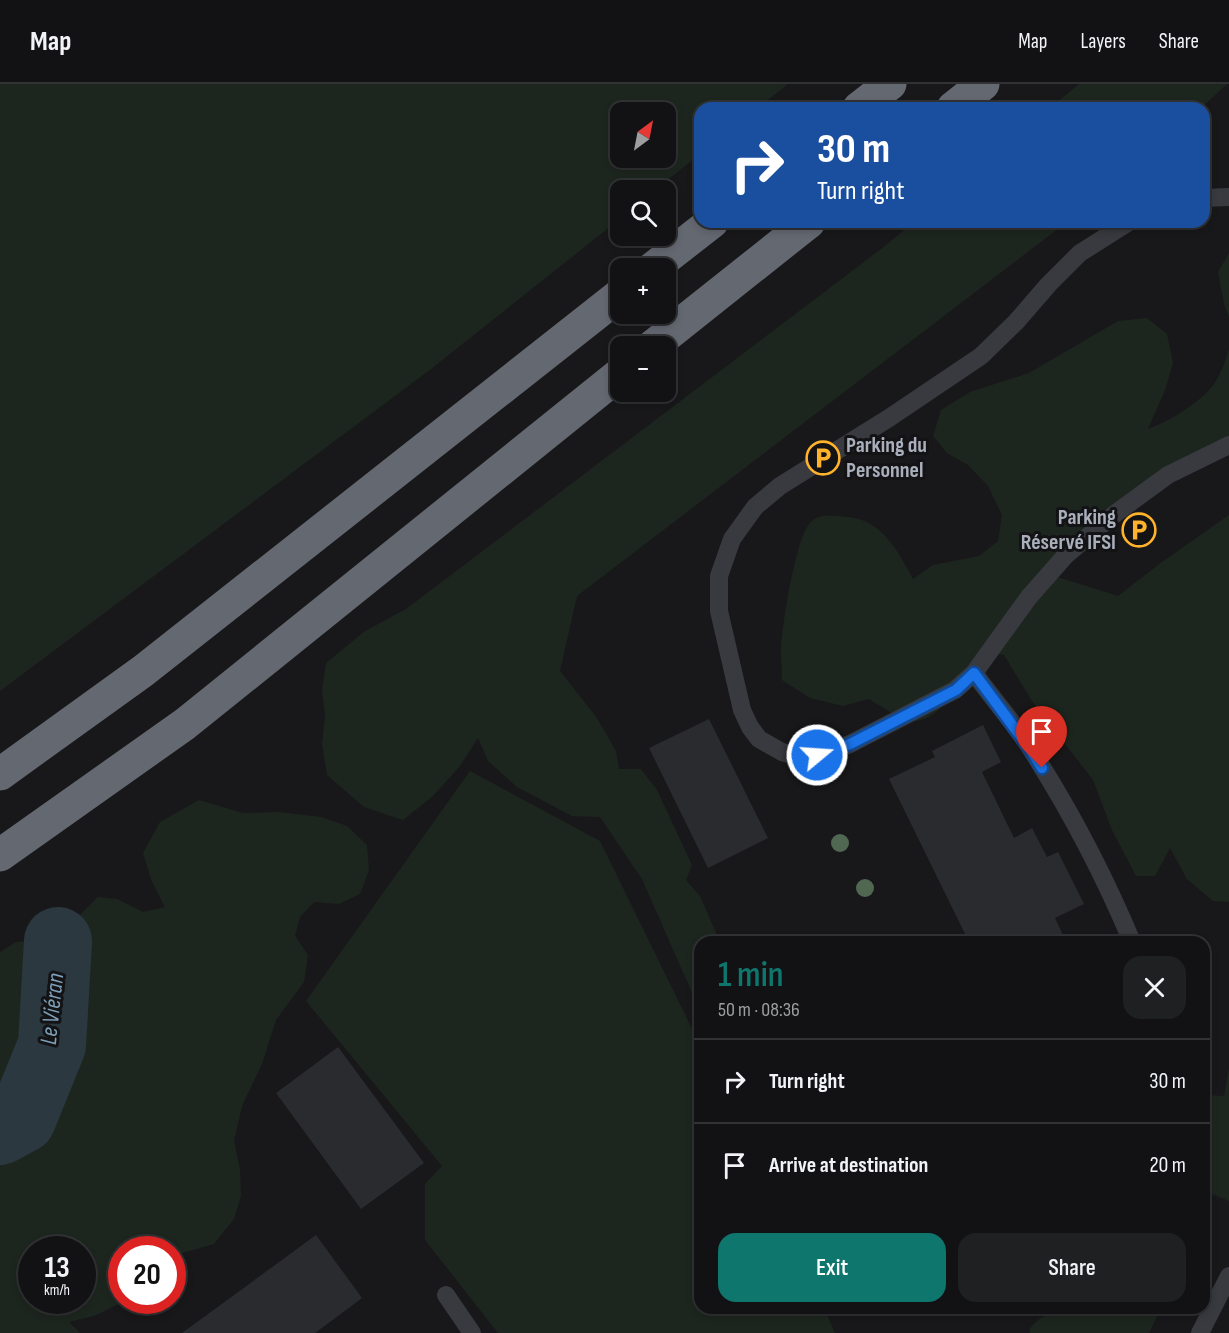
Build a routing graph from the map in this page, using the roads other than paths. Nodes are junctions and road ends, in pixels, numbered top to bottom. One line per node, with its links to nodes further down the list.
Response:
1 (890, 84): 3 (highway)
2 (983, 84): 4 (highway)
3 (867, 102)
4 (960, 102)
5 (1229, 197): 6 (lane)
6 (1210, 198)
7 (704, 228): 10 (highway)
8 (801, 228): 12 (highway)
9 (1120, 228): 15 (lane)
10 (666, 258)
11 (610, 303): 16 (highway)
12 (666, 336)
13 (610, 382): 17 (highway)
14 (1229, 445): 15 (lane)
15 (974, 673): 18 (lane)
16 (0, 774)
17 (0, 855)
18 (1129, 936)
19 (1229, 1275): 21 (lane)
20 (446, 1295): 23 (lane)
21 (1210, 1313)
22 (1210, 1314): 24 (lane)
23 (472, 1333)
24 (1200, 1333)

